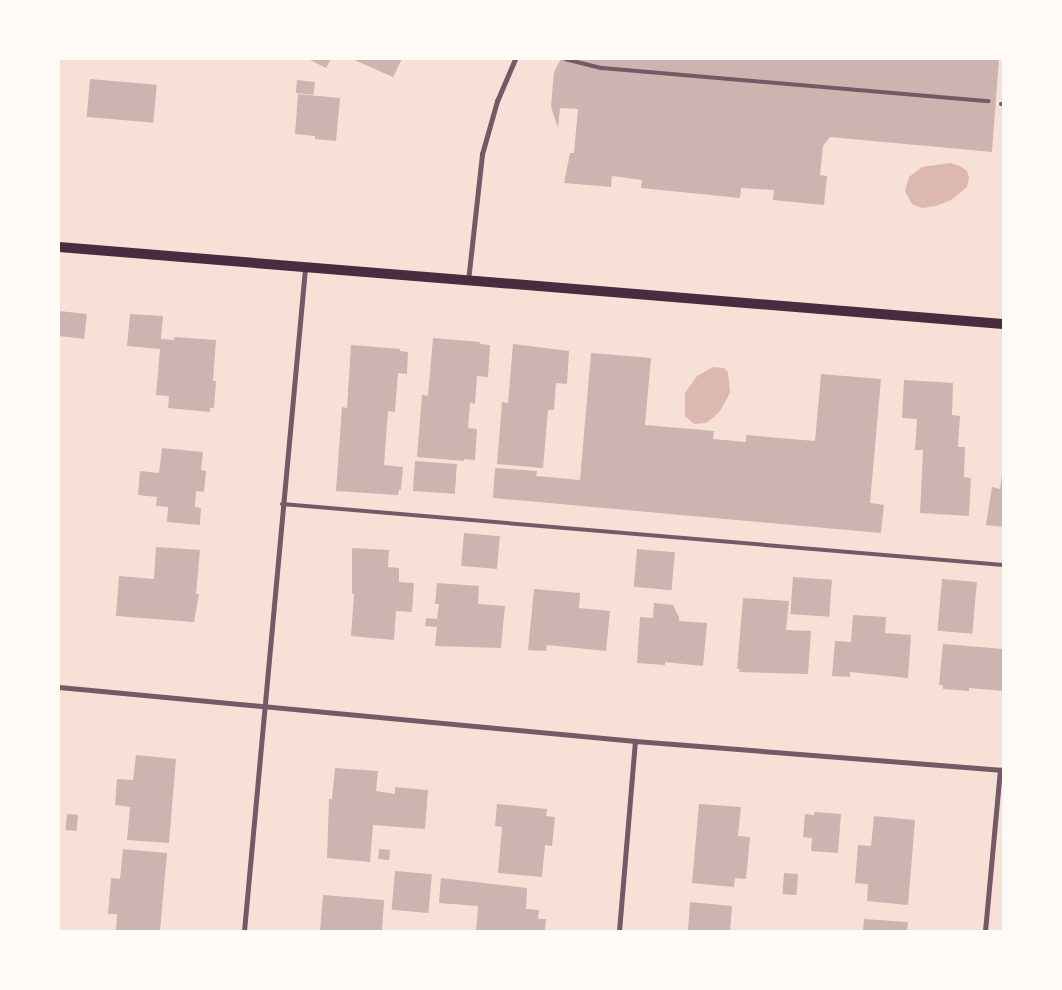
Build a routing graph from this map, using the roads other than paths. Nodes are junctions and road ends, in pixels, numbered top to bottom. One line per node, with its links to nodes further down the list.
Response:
1 (515, 59): 6 (street)
2 (565, 59): 3 (lane)
3 (989, 101)
4 (59, 247): 5 (main road)
5 (304, 268): 6 (main road); 8 (street)
6 (468, 281): 7 (main road)
7 (1003, 324)
8 (282, 504): 9 (lane); 11 (street)
9 (1003, 565)
10 (59, 687): 11 (street)
11 (264, 706): 12 (street); 14 (street)
12 (636, 741): 13 (street); 15 (street)
13 (1002, 770): 16 (street)
14 (244, 931)
15 (619, 931)
16 (985, 931)

